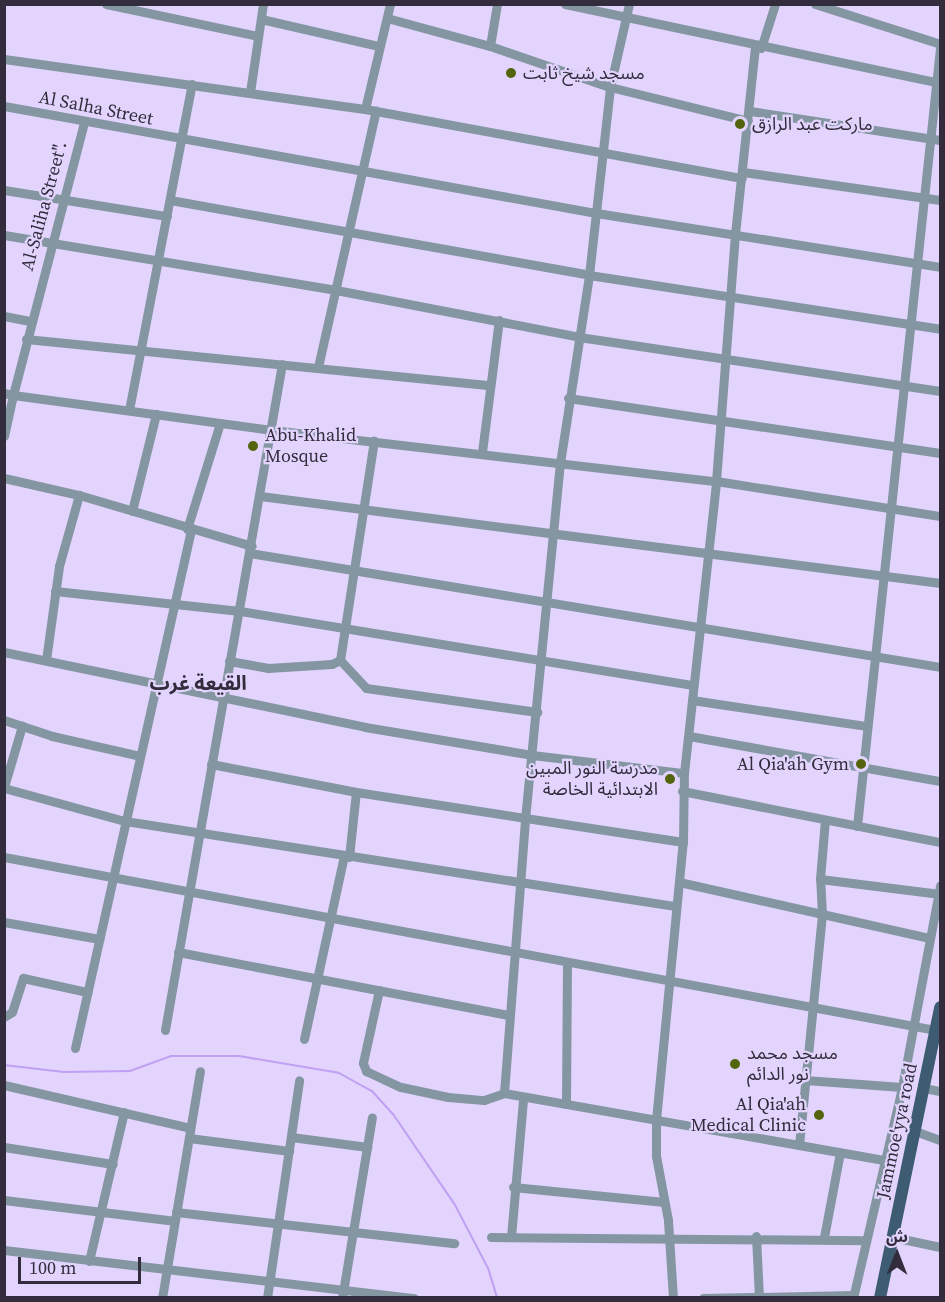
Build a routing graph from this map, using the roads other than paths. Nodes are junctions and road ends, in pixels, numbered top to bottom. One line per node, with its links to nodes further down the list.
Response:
1 (106, 4): 12 (street)
2 (263, 4): 11 (street)
3 (390, 4): 10 (street)
4 (497, 4): 14 (street)
5 (629, 4): 9 (street)
6 (775, 4): 16 (street)
7 (815, 4): 15 (street)
8 (568, 5): 9 (street)
9 (626, 16): 16 (street); 20 (street)
10 (387, 18): 13 (street); 14 (street)
11 (261, 19): 12 (street); 13 (street)
12 (258, 36): 21 (street)
13 (379, 46): 23 (street)
14 (490, 46): 20 (street)
15 (940, 46): 18 (street)
16 (758, 47): 18 (street); 25 (street)
17 (4, 59): 19 (street)
18 (935, 82): 27 (street)
19 (192, 84): 21 (street); 28 (street)
20 (610, 87): 25 (street); 30 (street)
21 (250, 92): 23 (street)
22 (4, 106): 26 (street, Al Salha Street)
23 (365, 109): 24 (street)
24 (376, 111): 30 (street); 31 (street)
25 (749, 116): 27 (street); 32 (street)
26 (84, 123): 28 (street, Al Salha Street); 35 (street, Al-Saliha Street".)
27 (928, 138): 29 (street); 34 (street)
28 (180, 140): 31 (street, Al Salha Street); 36 (street)
29 (940, 140)
30 (602, 152): 32 (street); 38 (street)
31 (364, 171): 38 (street, Al Salha Street); 40 (street)
32 (742, 175): 34 (street); 41 (street)
33 (4, 190): 35 (street)
34 (922, 197): 37 (street); 45 (street)
35 (63, 198): 39 (street); 43 (street, Al-Saliha Street".)
36 (170, 200): 39 (street); 40 (street)
37 (940, 200)
38 (596, 213): 41 (street, Al Salha Street); 47 (street)
39 (167, 216): 44 (street)
40 (350, 231): 47 (street); 48 (street)
41 (735, 234): 45 (street, Al Salha Street); 49 (street)
42 (4, 235): 43 (street)
43 (51, 243): 44 (street); 52 (street, Al-Saliha Street".)
44 (158, 262): 48 (street); 57 (street)
45 (916, 263): 46 (street, Al Salha Street); 53 (street)
46 (940, 267)
47 (589, 275): 49 (street); 55 (street)
48 (336, 290): 51 (street); 60 (street)
49 (730, 297): 53 (street); 58 (street)
50 (4, 316): 52 (street)
51 (499, 320): 55 (street); 62 (street)
52 (30, 321): 56 (street, Al-Saliha Street".)
53 (910, 324): 54 (street); 61 (street)
54 (940, 329)
55 (579, 337): 58 (street); 65 (street)
56 (26, 339): 57 (street); 64 (street, Al-Saliha Street".)
57 (140, 351): 59 (street); 66 (street)
58 (726, 359): 61 (street); 68 (street)
59 (282, 364): 60 (street); 70 (street)
60 (318, 367): 62 (street)
61 (903, 384): 63 (street); 73 (street)
62 (490, 385): 74 (street)
63 (940, 391)
64 (9, 394): 66 (street); 71 (street, Al-Saliha Street".)
65 (568, 398): 68 (street); 76 (street)
66 (129, 410): 67 (street)
67 (156, 414): 69 (street); 82 (street)
68 (721, 419): 73 (street); 78 (street)
69 (220, 423): 70 (street); 85 (street)
70 (272, 430): 72 (street); 80 (street)
71 (4, 436)
72 (374, 441): 74 (street); 83 (street)
73 (898, 446): 75 (street); 81 (street)
74 (482, 452): 76 (street)
75 (940, 453)
76 (560, 463): 78 (street); 86 (street)
77 (4, 478): 79 (street)
78 (716, 481): 81 (street); 88 (street)
79 (79, 495): 82 (street); 92 (street)
80 (260, 496): 83 (street); 87 (street)
81 (892, 508): 84 (street); 90 (street)
82 (132, 511): 85 (street)
83 (365, 511): 86 (street); 89 (street)
84 (940, 516)
85 (189, 530): 87 (street); 93 (street)
86 (552, 534): 88 (street); 94 (street)
87 (251, 549): 89 (street); 95 (street)
88 (708, 553): 90 (street); 96 (street)
89 (355, 568): 94 (street); 97 (street)
90 (884, 574): 91 (street); 99 (street)
91 (940, 583)
92 (55, 591): 93 (street); 100 (street)
93 (174, 602): 95 (street); 105 (street)
94 (546, 602): 96 (street); 103 (street)
95 (240, 611): 97 (street); 102 (street)
96 (700, 625): 99 (street); 106 (street)
97 (346, 629): 101 (street); 103 (street)
98 (4, 652): 100 (street)
99 (874, 657): 104 (street); 112 (street)
100 (46, 660): 105 (street)
101 (340, 660): 102 (street); 109 (street)
102 (229, 661): 107 (street)
103 (542, 662): 106 (street); 109 (street)
104 (940, 667)
105 (156, 684): 107 (street); 115 (street)
106 (693, 685): 108 (street)
107 (224, 697): 114 (street); 116 (street)
108 (692, 700): 112 (street); 113 (street)
109 (537, 712): 114 (street)
110 (4, 720): 111 (street)
111 (22, 726): 115 (street); 120 (street)
112 (867, 726): 117 (street)
113 (689, 736): 117 (street); 118 (street)
114 (532, 755): 118 (street); 123 (street)
115 (140, 756): 125 (street)
116 (211, 764): 122 (street); 127 (street)
117 (862, 767): 119 (street); 126 (street)
118 (684, 773): 121 (street)
119 (940, 782)
120 (4, 787): 125 (street)
121 (682, 790): 124 (street); 128 (street)
122 (356, 792): 123 (street); 130 (street)
123 (525, 819): 128 (street); 134 (street)
124 (825, 820): 126 (street); 133 (street)
125 (125, 821): 127 (street); 132 (street)
126 (857, 826): 129 (street)
127 (200, 834): 130 (street); 136 (street)
128 (683, 842): 135 (street)
129 (940, 842)
130 (346, 856): 134 (street); 140 (street)
131 (4, 857): 132 (street)
132 (113, 877): 136 (street); 143 (street)
133 (820, 879): 137 (street); 139 (street)
134 (522, 881): 138 (street); 145 (street)
135 (679, 882): 138 (street); 139 (street)
136 (188, 891): 140 (street); 144 (street)
137 (940, 891): 142 (street)
138 (675, 906): 148 (street)
139 (822, 914): 142 (street); 151 (street)
140 (330, 918): 145 (street); 147 (street)
141 (4, 922): 143 (street)
142 (930, 938): 155 (street)
143 (99, 939): 150 (street)
144 (178, 952): 147 (street); 156 (street)
145 (515, 954): 146 (street); 153 (street)
146 (567, 962): 148 (street); 169 (street)
147 (319, 978): 149 (street); 158 (street)
148 (669, 980): 151 (street); 172 (street)
149 (379, 990): 153 (street); 167 (street)
150 (87, 992): 154 (street); 159 (street)
151 (813, 1007): 155 (street); 162 (street)
152 (940, 1007): 157 (main road, Jammoe'yya road)
153 (508, 1015): 167 (street)
154 (4, 1017)
155 (912, 1025): 157 (street); 164 (street)
156 (165, 1030)
157 (936, 1030): 165 (main road, Jammoe'yya road)
158 (304, 1039)
159 (75, 1048)
160 (201, 1071): 174 (street)
161 (299, 1080): 175 (street)
162 (805, 1080): 164 (street); 177 (street)
163 (4, 1085): 170 (street)
164 (902, 1087): 182 (street)
165 (924, 1088): 166 (street); 173 (main road, Jammoe'yya road)
166 (940, 1091)
167 (504, 1093): 168 (street)
168 (523, 1099): 169 (street); 184 (street)
169 (566, 1104): 172 (street)
170 (124, 1112): 174 (street); 183 (street)
171 (372, 1118): 179 (street)
172 (656, 1120): 177 (street); 186 (street)
173 (915, 1131): 176 (street); 195 (main road, Jammoe'yya road)
174 (190, 1133): 180 (street); 188 (street)
175 (291, 1137): 179 (street); 180 (street)
176 (940, 1140)
177 (799, 1145): 181 (street)
178 (4, 1147): 183 (street)
179 (367, 1147): 190 (street)
180 (289, 1150): 189 (street)
181 (840, 1152): 182 (street); 196 (street)
182 (885, 1160): 197 (street)
183 (112, 1164): 187 (street)
184 (513, 1187): 186 (street); 193 (street)
185 (4, 1200): 187 (street)
186 (664, 1203): 194 (street)
187 (99, 1213): 188 (street); 201 (street)
188 (175, 1217): 189 (street); 202 (street)
189 (278, 1224): 190 (street); 203 (street)
190 (354, 1231): 198 (street); 204 (street)
191 (756, 1236): 194 (street); 196 (street); 206 (street)
192 (491, 1237): 193 (street)
193 (511, 1237): 194 (street)
194 (669, 1237): 210 (street)
195 (893, 1237): 199 (street); 212 (main road, Jammoe'yya road)
196 (824, 1238): 197 (street)
197 (866, 1240): 205 (street)
198 (454, 1243)
199 (940, 1247)
200 (4, 1250): 201 (street)
201 (89, 1261): 202 (street)
202 (166, 1269): 203 (street); 207 (street)
203 (270, 1282): 204 (street); 208 (street)
204 (343, 1293): 209 (street)
205 (853, 1296): 206 (street)
206 (759, 1297): 211 (street)
207 (162, 1298)
208 (267, 1298)
209 (414, 1298)
210 (673, 1298)
211 (703, 1298)
212 (880, 1298)

